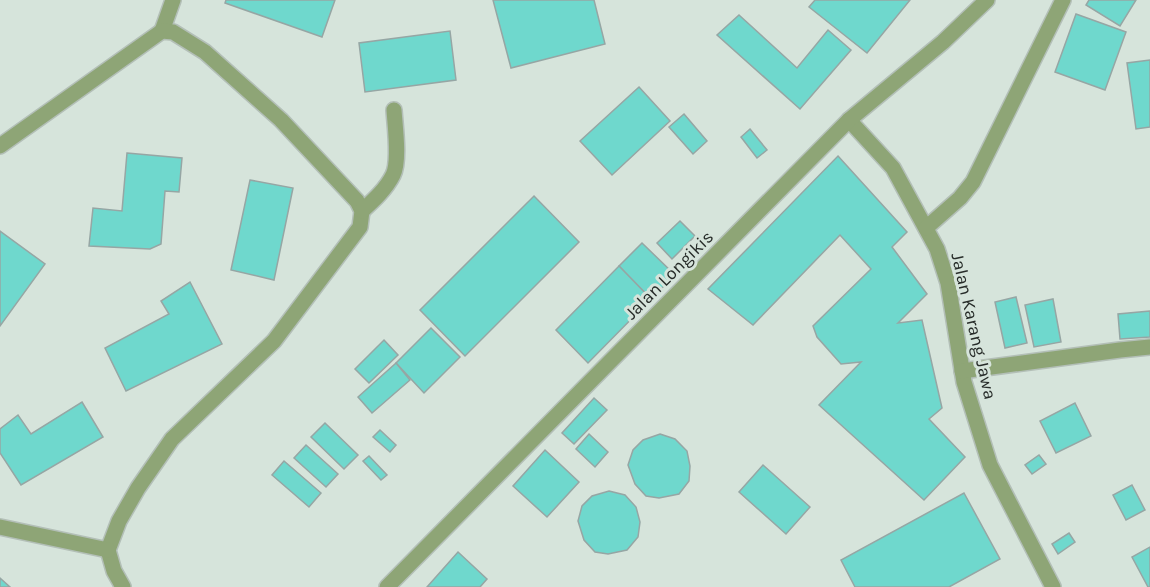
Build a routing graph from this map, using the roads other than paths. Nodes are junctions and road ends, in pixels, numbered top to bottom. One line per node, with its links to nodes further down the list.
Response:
1 (173, 0): 4 (street)
2 (987, 0): 6 (street, Jalan Longikis)
3 (1063, 0): 9 (street)
4 (162, 31): 7 (street); 8 (street)
5 (394, 110): 8 (street)
6 (849, 120): 9 (street, Jalan Karang Jawa); 15 (street, Jalan Longikis)
7 (0, 146)
8 (363, 211): 13 (street)
9 (927, 228): 11 (street, Jalan Karang Jawa)
10 (1150, 347): 11 (street)
11 (962, 371): 16 (street, Jalan Karang Jawa)
12 (0, 527): 13 (street)
13 (108, 550): 14 (street)
14 (123, 587)
15 (387, 587)
16 (1053, 587)

